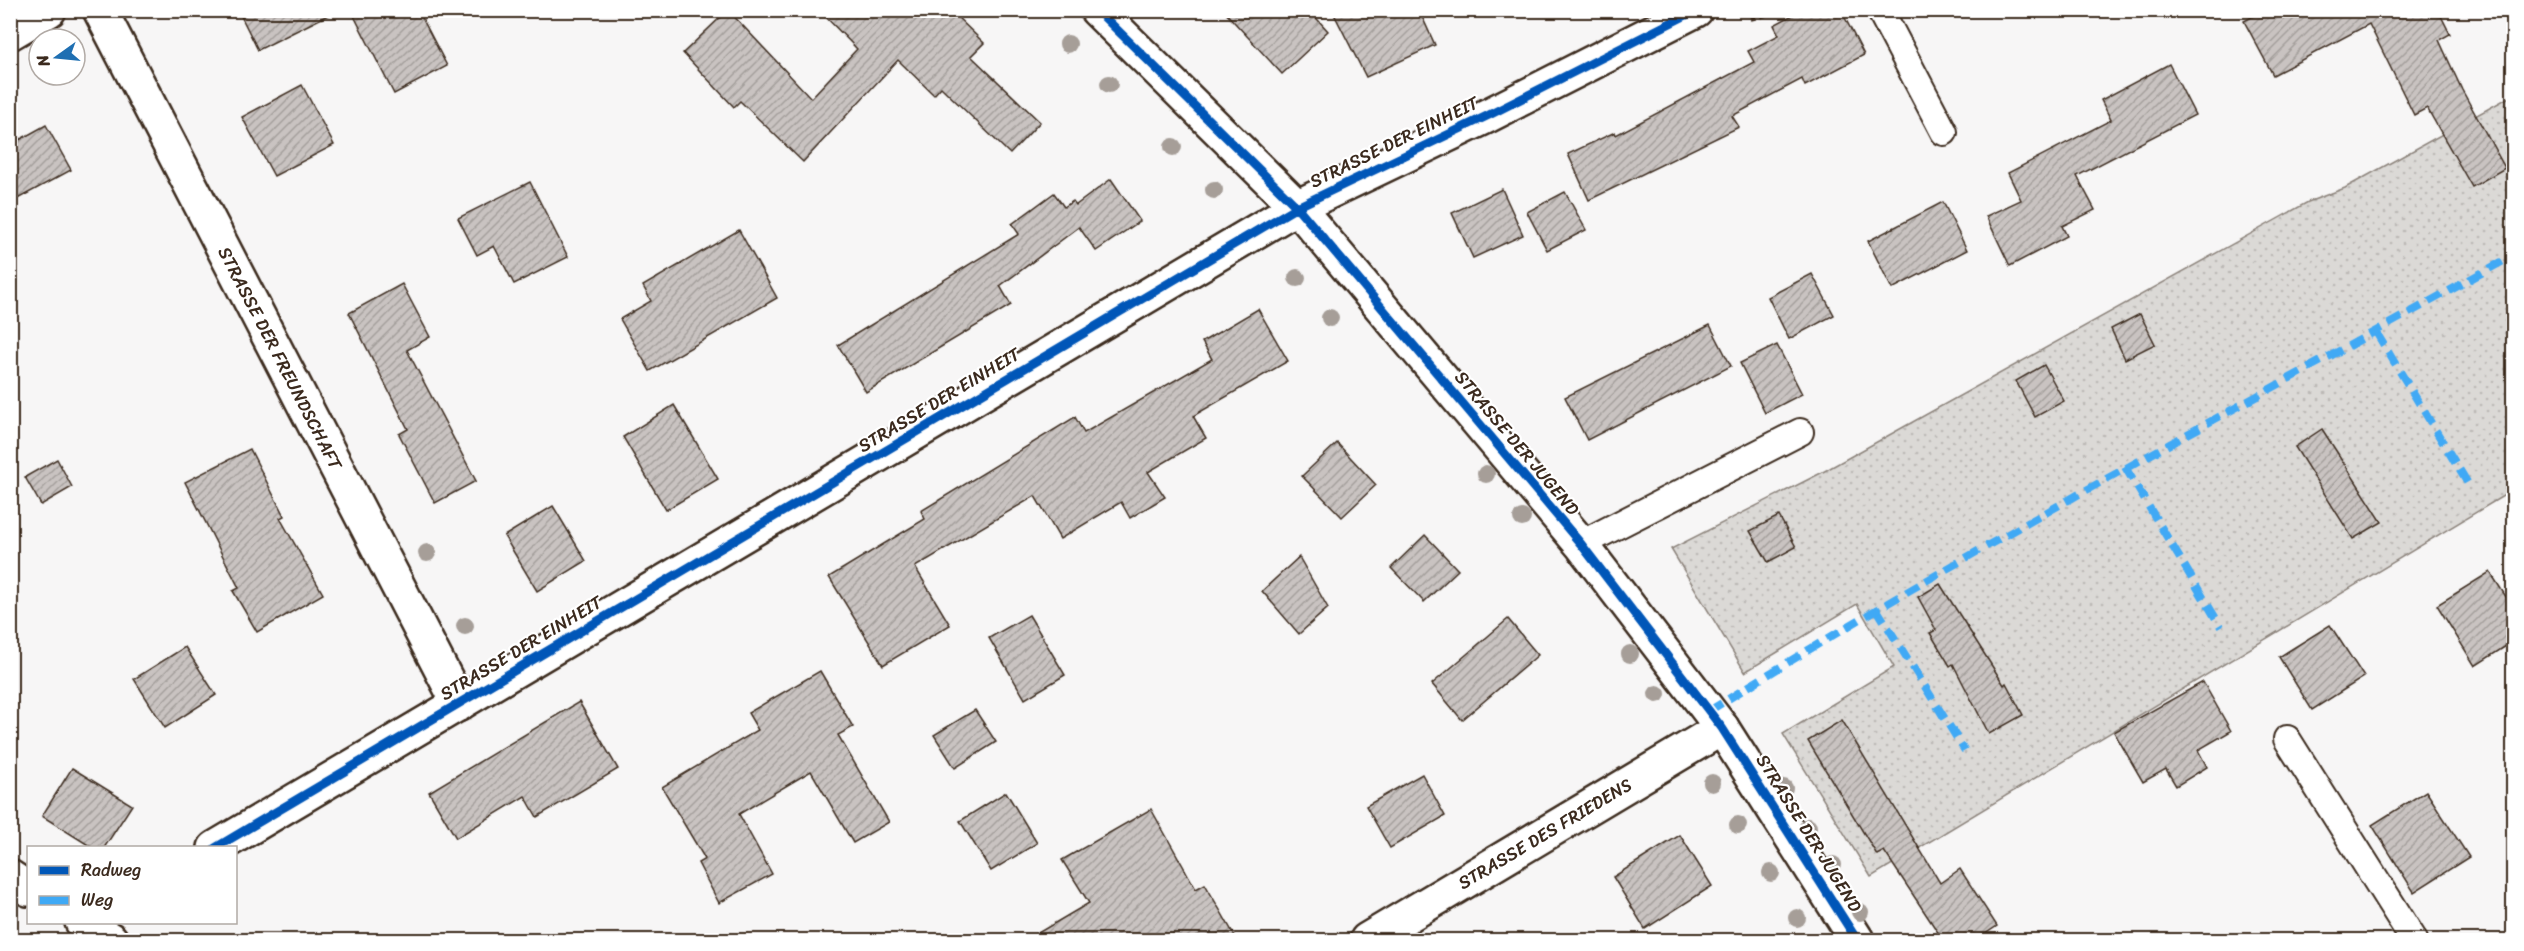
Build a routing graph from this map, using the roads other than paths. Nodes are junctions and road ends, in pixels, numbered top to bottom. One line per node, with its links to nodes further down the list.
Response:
1 (48, 10): 6 (street)
2 (100, 10): 11 (street, STRASSE DER FREUNDSCHAFT)
3 (1097, 10): 8 (street, STRASSE DER JUGEND)
4 (1696, 10): 8 (street, STRASSE DER EINHEIT)
5 (1880, 10): 7 (lane)
6 (10, 33)
7 (1944, 132)
8 (1297, 207): 10 (street, STRASSE DER JUGEND); 11 (street, STRASSE DER EINHEIT)
9 (1800, 432): 10 (lane)
10 (1581, 544): 12 (street, STRASSE DER JUGEND)
11 (459, 704): 14 (street, STRASSE DER EINHEIT)
12 (1722, 728): 17 (street, STRASSE DES FRIEDENS); 18 (street, STRASSE DER JUGEND)
13 (2287, 739): 19 (lane)
14 (218, 846)
15 (10, 878): 16 (street)
16 (27, 888)
17 (1367, 940)
18 (1857, 940)
19 (2414, 940)

